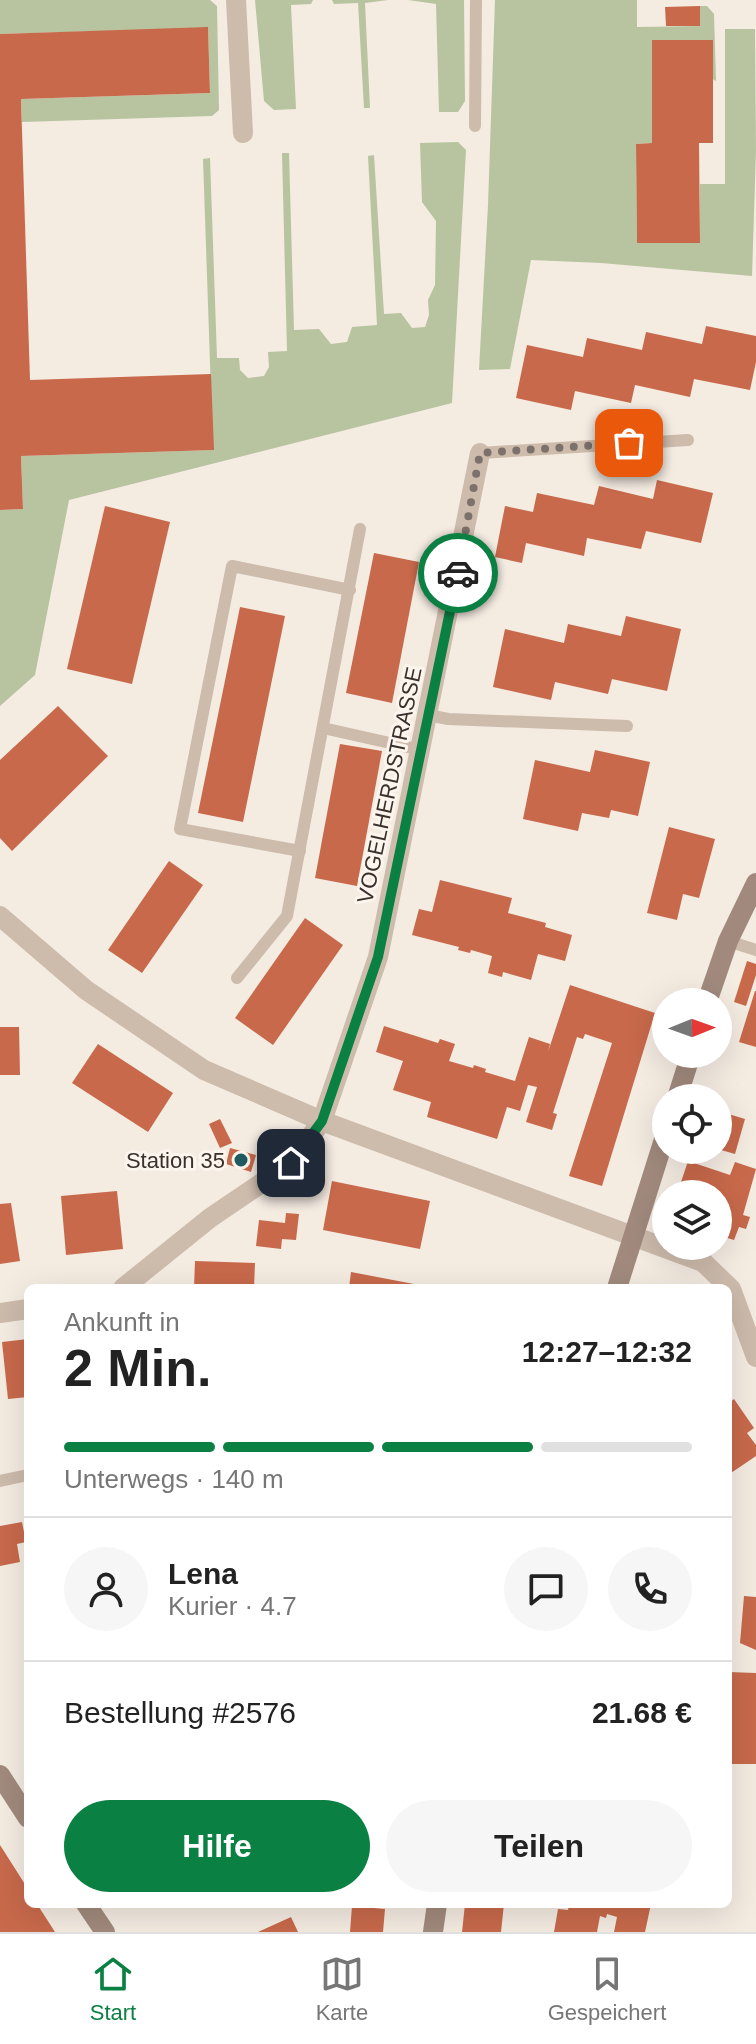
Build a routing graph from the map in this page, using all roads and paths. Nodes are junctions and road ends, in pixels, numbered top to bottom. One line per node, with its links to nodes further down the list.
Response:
1 (236, 0): 4 (street)
2 (476, 0): 3 (lane)
3 (475, 126)
4 (243, 133)
5 (688, 440): 6 (lane)
6 (480, 453): 9 (street, VOGELHERDSTRASSE)
7 (360, 529): 8 (lane)
8 (350, 590): 11 (lane); 13 (lane)
9 (428, 715): 10 (lane); 12 (street, VOGELHERDSTRASSE)
10 (627, 726)
11 (323, 728): 12 (lane); 13 (lane)
12 (421, 750): 20 (street, VOGELHERDSTRASSE)
13 (300, 851): 18 (lane)
14 (756, 883): 16 (street)
15 (0, 916): 20 (street)
16 (728, 941): 17 (lane); 19 (street)
17 (756, 950)
18 (237, 978)
19 (712, 988)
20 (322, 1121): 22 (street); 23 (street, VOGELHERDSTRASSE)
21 (657, 1164): 22 (street)
22 (634, 1238): 24 (street); 25 (street)
23 (128, 1284)
24 (618, 1284)
25 (726, 1284)
26 (732, 1292): 29 (street)
27 (24, 1310): 28 (street)
28 (0, 1313)
29 (756, 1357)
30 (24, 1476): 31 (lane)
31 (0, 1481)
32 (0, 1775): 33 (street)
33 (24, 1812)
34 (89, 1908): 36 (street)
35 (436, 1908): 37 (street)
36 (105, 1932)
37 (433, 1932)

